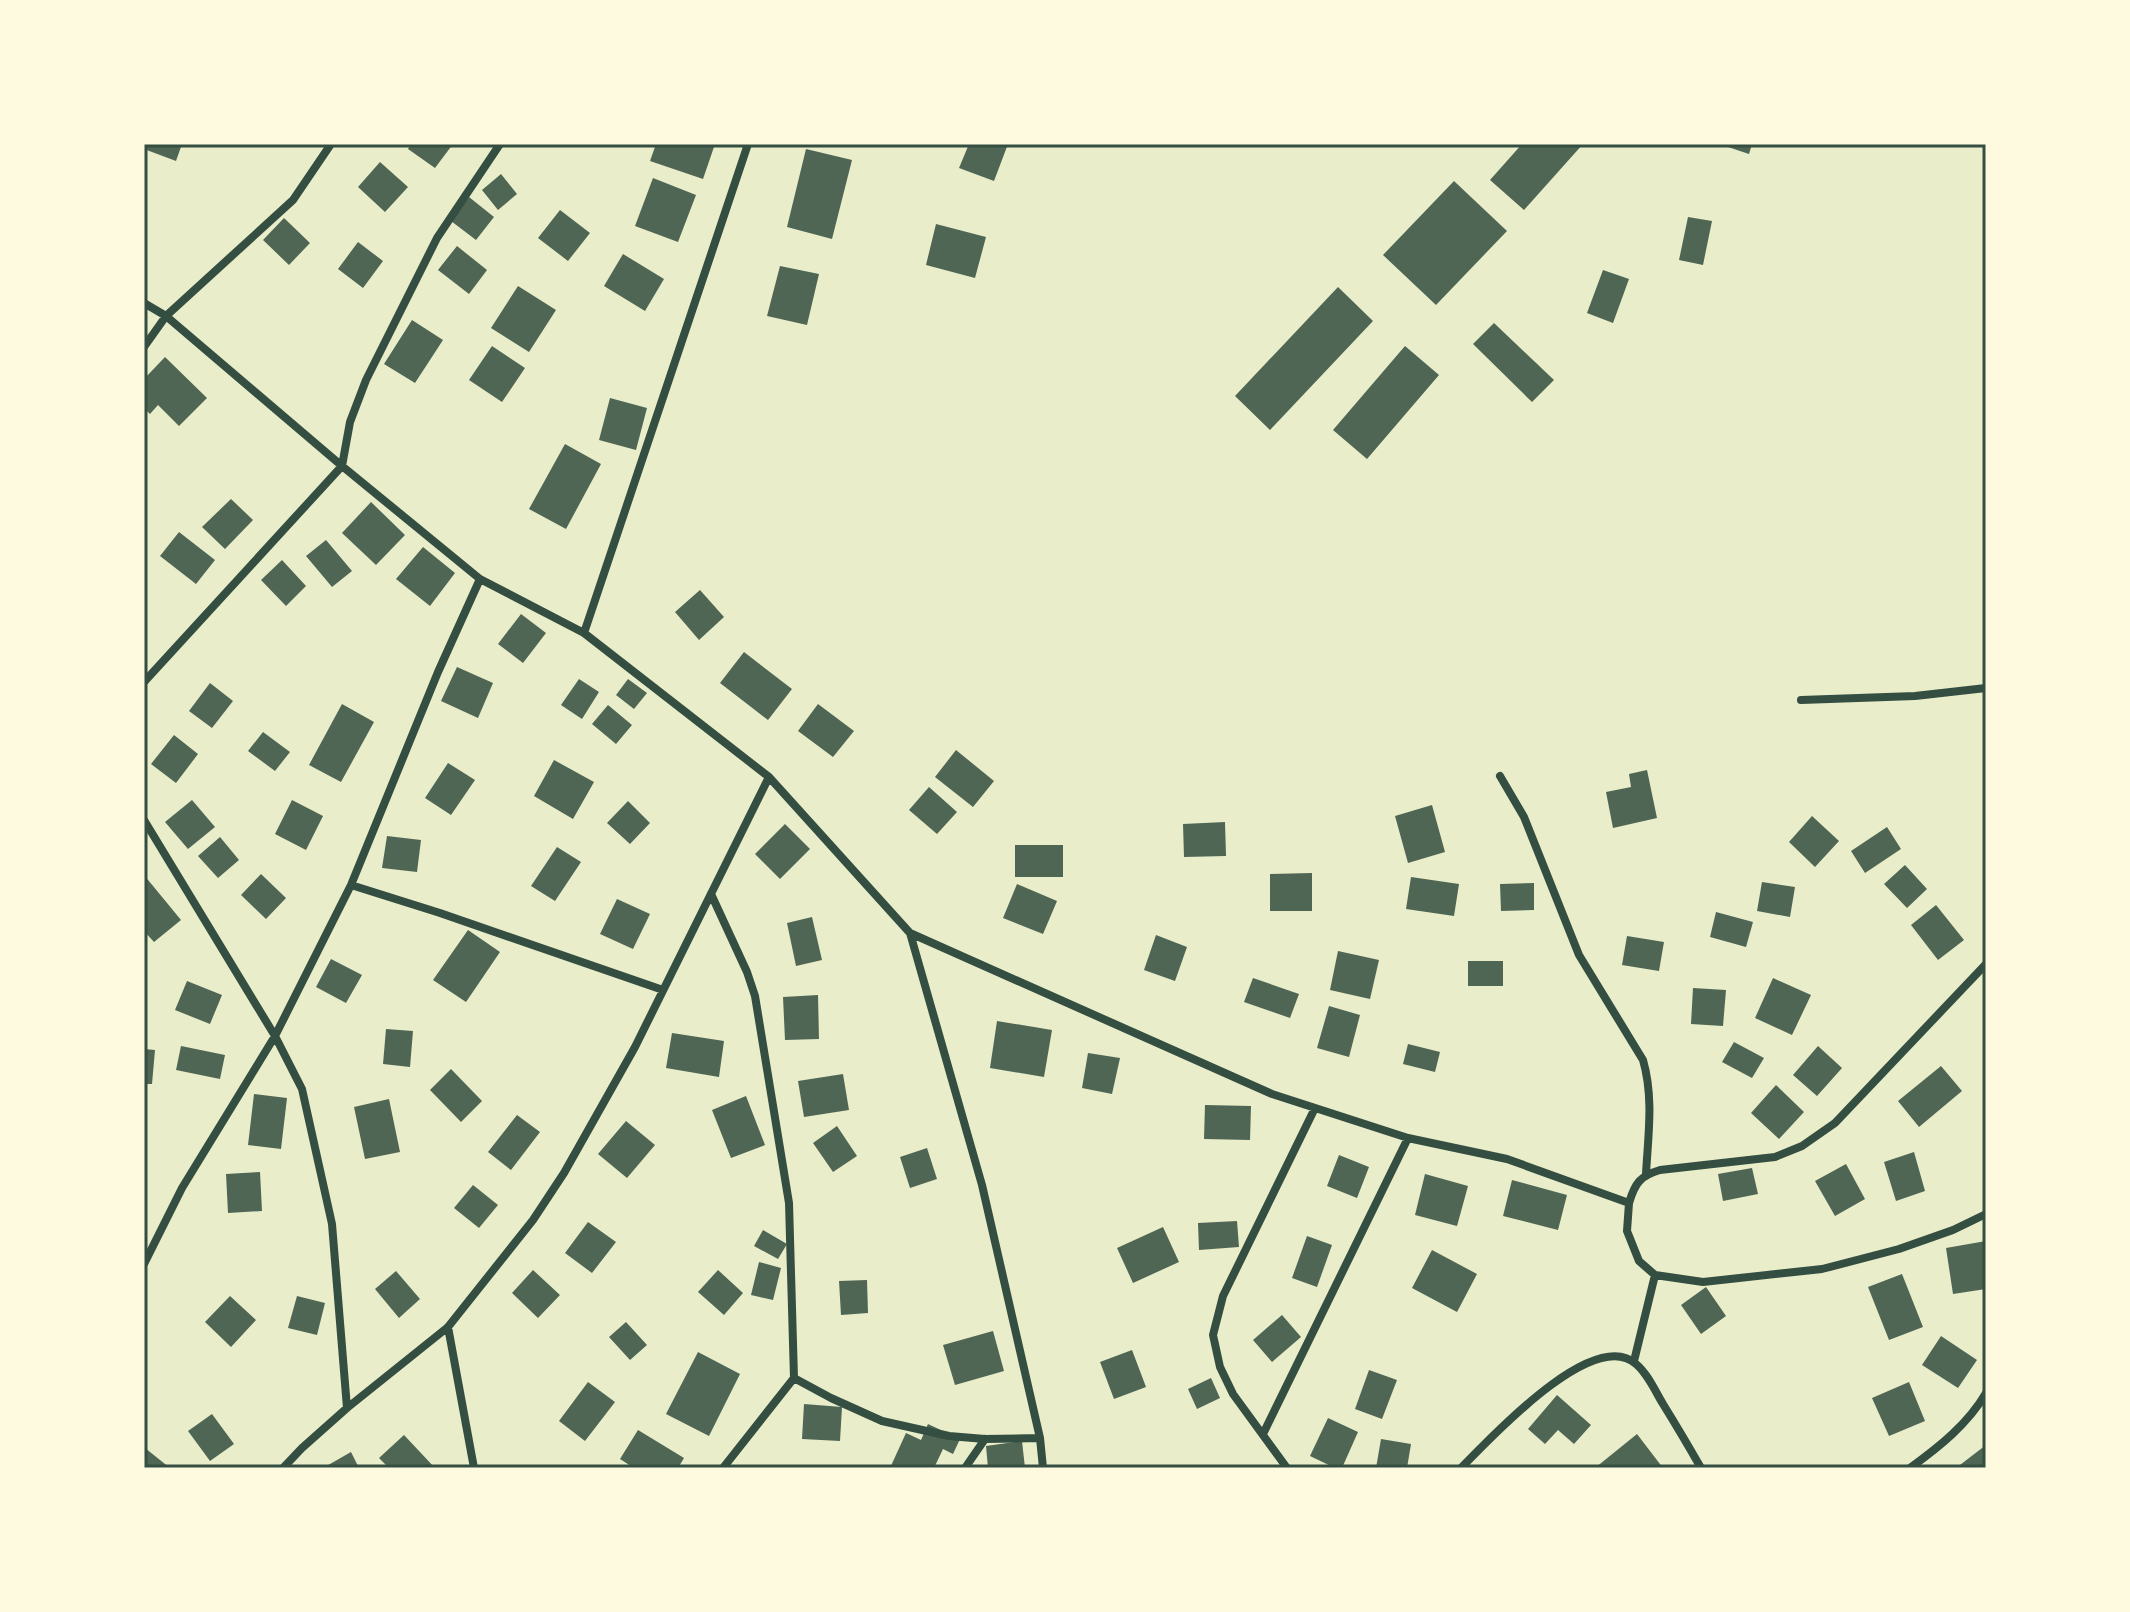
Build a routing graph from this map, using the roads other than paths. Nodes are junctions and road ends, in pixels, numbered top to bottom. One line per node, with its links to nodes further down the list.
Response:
1 (331, 144): 5 (street)
2 (500, 144): 7 (street)
3 (748, 144): 9 (street)
4 (144, 303): 5 (street)
5 (166, 316): 6 (street); 7 (street)
6 (144, 347)
7 (342, 466): 8 (street); 10 (street)
8 (480, 579): 9 (street); 16 (street)
9 (584, 633): 14 (street)
10 (144, 682)
11 (1986, 688): 12 (street)
12 (1801, 700)
13 (1500, 776): 24 (street)
14 (769, 777): 17 (street); 18 (street)
15 (144, 820): 21 (street)
16 (351, 885): 20 (street); 21 (street)
17 (711, 894): 20 (street); 31 (street)
18 (910, 933): 22 (street); 35 (street)
19 (1986, 964): 24 (street)
20 (663, 990): 29 (street)
21 (275, 1036): 27 (street); 33 (street)
22 (1315, 1108): 23 (street); 34 (street)
23 (1408, 1138): 25 (street); 34 (street)
24 (1646, 1174): 25 (street)
25 (1629, 1203): 28 (street)
26 (1986, 1214): 28 (street)
27 (144, 1264)
28 (1655, 1275): 30 (street)
29 (448, 1327): 33 (street); 38 (street)
30 (1634, 1361): 43 (street); 44 (street)
31 (794, 1378): 36 (street); 39 (street)
32 (1986, 1393): 45 (street)
33 (347, 1408): 37 (street)
34 (1263, 1434): 42 (street)
35 (1040, 1438): 36 (street); 41 (street)
36 (985, 1439): 40 (street)
37 (283, 1468)
38 (474, 1468)
39 (723, 1468)
40 (965, 1468)
41 (1043, 1468)
42 (1287, 1468)
43 (1461, 1468)
44 (1701, 1468)
45 (1910, 1468)

